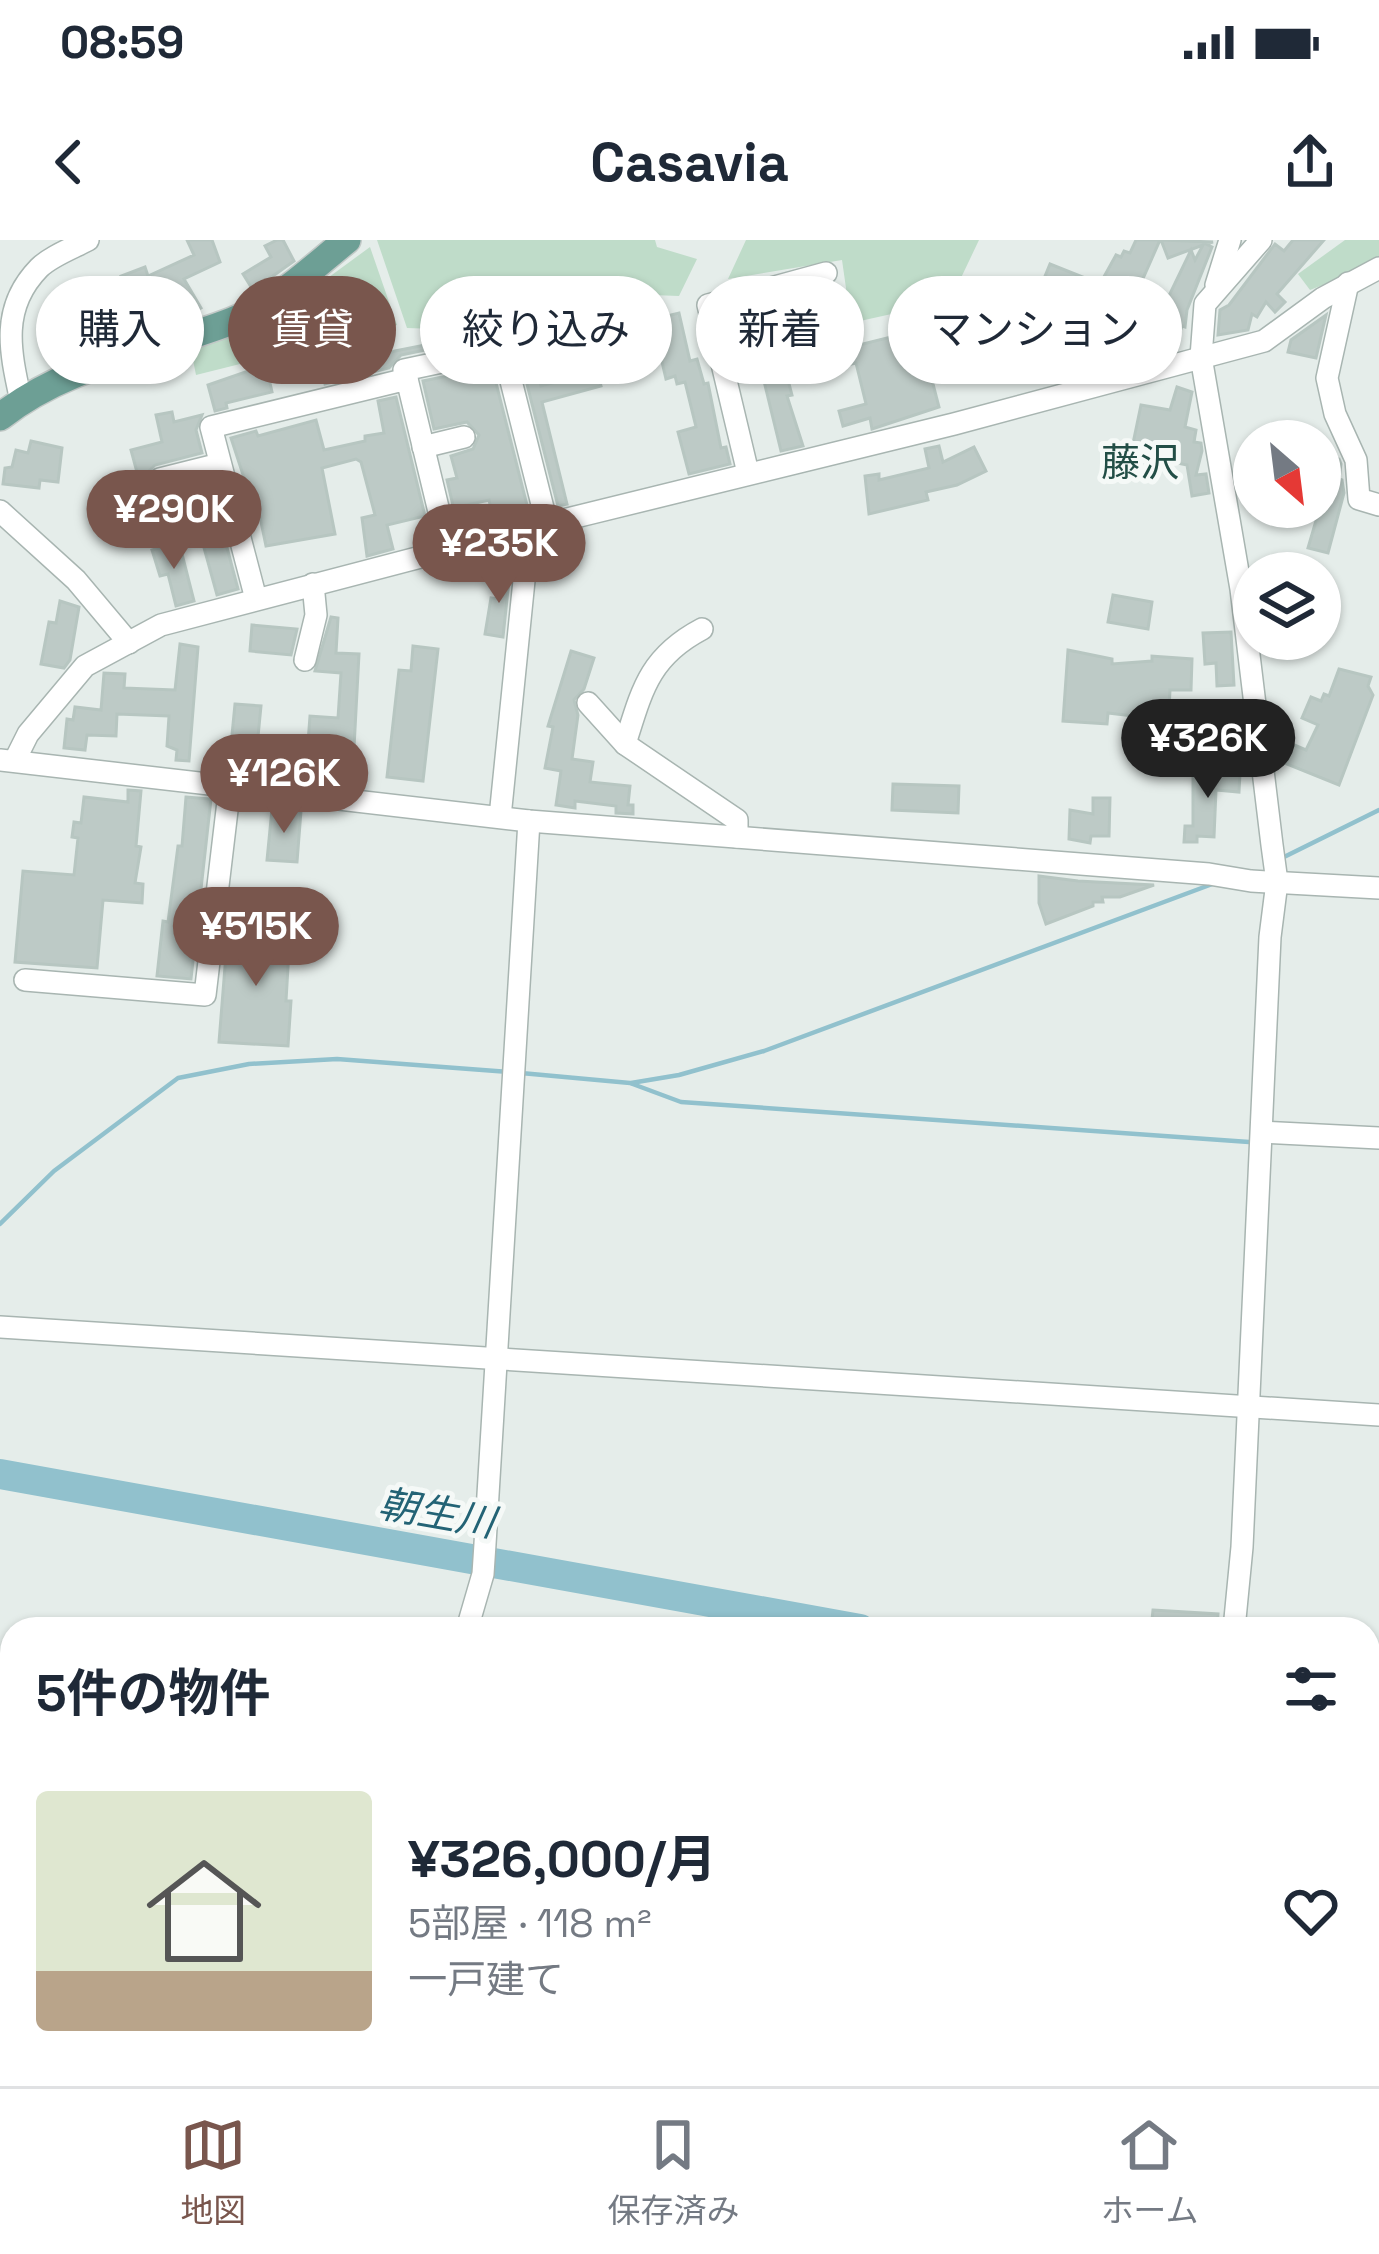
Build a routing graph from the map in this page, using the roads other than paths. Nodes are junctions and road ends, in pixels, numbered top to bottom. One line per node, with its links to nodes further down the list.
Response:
1 (88, 240): 11 (street)
2 (346, 240): 11 (main road)
3 (1230, 240): 8 (street)
4 (1261, 240): 8 (street)
5 (1379, 268): 7 (street)
6 (826, 273): 15 (street)
7 (1348, 284): 9 (street); 17 (street)
8 (1215, 289): 9 (street)
9 (1201, 358): 15 (street); 34 (street)
10 (406, 379): 13 (street); 14 (street); 19 (street)
11 (10, 409)
12 (464, 437): 13 (street)
13 (423, 447): 21 (street)
14 (220, 464): 16 (street); 23 (street)
15 (748, 473): 19 (street)
16 (160, 478)
17 (1379, 505)
18 (0, 511): 25 (street)
19 (547, 524): 20 (street)
20 (522, 530): 21 (street); 31 (street)
21 (448, 550): 22 (street)
22 (313, 584): 23 (street); 26 (street)
23 (256, 599): 25 (street)
24 (703, 629): 28 (street)
25 (129, 643): 29 (street)
26 (305, 660)
27 (588, 703): 28 (street)
28 (625, 744): 33 (street)
29 (7, 760): 30 (street)
30 (230, 785): 31 (street); 36 (street)
31 (500, 818): 32 (street)
32 (529, 821): 33 (street); 40 (street)
33 (737, 837): 34 (street)
34 (1276, 877): 35 (street); 37 (street)
35 (1379, 888)
36 (25, 980)
37 (1262, 1132): 38 (street); 41 (street)
38 (1379, 1138)
39 (0, 1328): 40 (street)
40 (497, 1357): 41 (street); 43 (street)
41 (1247, 1407): 42 (street); 44 (street)
42 (1379, 1415)
43 (470, 1617)
44 (1235, 1617)

